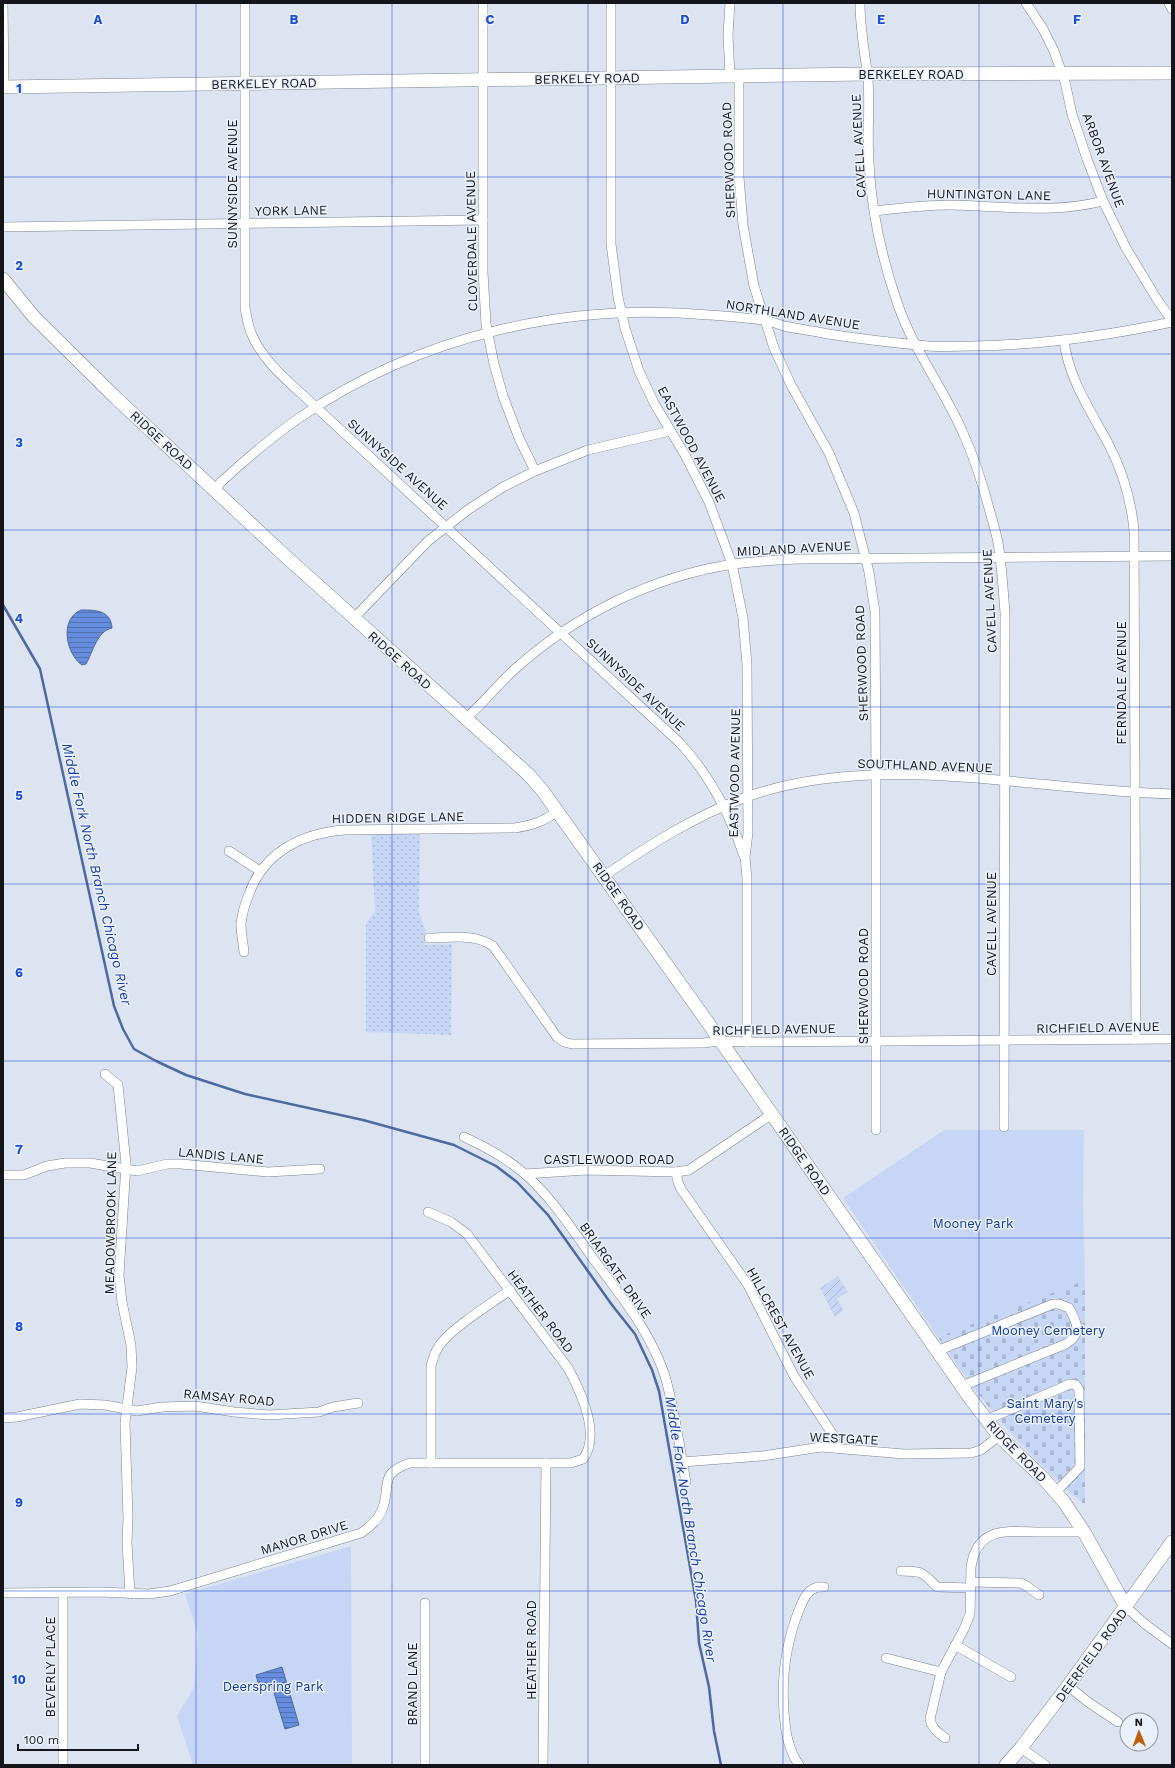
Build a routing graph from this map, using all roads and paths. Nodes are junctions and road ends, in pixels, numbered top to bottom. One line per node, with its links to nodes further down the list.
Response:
1 (3, 3): 17 (street)
2 (245, 3): 16 (street, SUNNYSIDE AVENUE)
3 (483, 3): 15 (street, CLOVERDALE AVENUE)
4 (611, 3): 14 (street, EASTWOOD AVENUE)
5 (730, 3): 13 (street, SHERWOOD ROAD)
6 (860, 3): 11 (street, CAVELL AVENUE)
7 (1026, 3): 12 (street, ARBOR AVENUE)
8 (1169, 3): 9 (street)
9 (1172, 9)
10 (1172, 73): 12 (street, BERKELEY ROAD)
11 (867, 74): 12 (street, BERKELEY ROAD); 13 (street, BERKELEY ROAD); 19 (street, CAVELL AVENUE)
12 (1062, 74): 18 (street, ARBOR AVENUE)
13 (735, 76): 14 (street, BERKELEY ROAD); 25 (street, SHERWOOD ROAD)
14 (612, 78): 15 (street, BERKELEY ROAD); 24 (street, EASTWOOD AVENUE)
15 (484, 80): 16 (street, BERKELEY ROAD); 20 (street, CLOVERDALE AVENUE)
16 (245, 84): 17 (street, BERKELEY ROAD); 21 (street, SUNNYSIDE AVENUE)
17 (3, 87)
18 (1103, 201): 19 (street, HUNTINGTON LANE); 26 (street, ARBOR AVENUE)
19 (875, 211): 29 (street, CAVELL AVENUE)
20 (483, 220): 21 (street, YORK LANE); 27 (street, CLOVERDALE AVENUE)
21 (245, 224): 22 (street, YORK LANE); 30 (street, SUNNYSIDE AVENUE)
22 (3, 228)
23 (3, 279): 33 (street, RIDGE ROAD)
24 (622, 312): 25 (street, NORTHLAND AVENUE); 27 (street, NORTHLAND AVENUE); 31 (street, EASTWOOD AVENUE)
25 (764, 320): 29 (street, NORTHLAND AVENUE); 38 (street, SHERWOOD ROAD)
26 (1172, 321): 28 (street, NORTHLAND AVENUE)
27 (488, 332): 30 (street, NORTHLAND AVENUE); 32 (street, CLOVERDALE AVENUE)
28 (1064, 341): 29 (street, NORTHLAND AVENUE); 35 (street, FERNDALE AVENUE)
29 (914, 344): 37 (street, CAVELL AVENUE)
30 (317, 408): 33 (street, NORTHLAND AVENUE); 34 (street, SUNNYSIDE AVENUE)
31 (670, 431): 32 (street); 39 (street, EASTWOOD AVENUE)
32 (535, 471): 34 (street)
33 (215, 490): 40 (street, RIDGE ROAD)
34 (446, 526): 40 (street); 41 (street, SUNNYSIDE AVENUE)
35 (1134, 556): 36 (street, MIDLAND AVENUE); 37 (street, MIDLAND AVENUE); 45 (street, FERNDALE AVENUE)
36 (1172, 556)
37 (1000, 557): 38 (street, MIDLAND AVENUE); 44 (street, CAVELL AVENUE)
38 (866, 558): 39 (street, MIDLAND AVENUE); 43 (street, SHERWOOD ROAD)
39 (732, 564): 41 (street, MIDLAND AVENUE); 47 (street, EASTWOOD AVENUE)
40 (354, 617): 42 (street, RIDGE ROAD)
41 (561, 632): 42 (street, MIDLAND AVENUE); 48 (street, SUNNYSIDE AVENUE)
42 (465, 719): 49 (street, RIDGE ROAD)
43 (876, 775): 44 (street, SOUTHLAND AVENUE); 47 (street, SOUTHLAND AVENUE); 59 (street, SHERWOOD ROAD)
44 (1004, 781): 45 (street, SOUTHLAND AVENUE); 60 (street, CAVELL AVENUE)
45 (1134, 793): 46 (street, SOUTHLAND AVENUE); 57 (street, FERNDALE AVENUE)
46 (1172, 794)
47 (747, 797): 48 (street, SOUTHLAND AVENUE); 51 (street, EASTWOOD AVENUE)
48 (723, 806): 51 (street, SUNNYSIDE AVENUE); 53 (street, SOUTHLAND AVENUE)
49 (557, 811): 52 (street, HIDDEN RIDGE LANE); 53 (street, RIDGE ROAD)
50 (229, 851): 52 (street)
51 (745, 857): 61 (street, EASTWOOD AVENUE)
52 (260, 871): 55 (street, HIDDEN RIDGE LANE)
53 (604, 876): 58 (street, RIDGE ROAD)
54 (429, 938): 58 (street, RICHFIELD AVENUE)
55 (244, 952)
56 (1172, 1038): 57 (street, RICHFIELD AVENUE)
57 (1136, 1039): 60 (street, RICHFIELD AVENUE)
58 (720, 1041): 61 (street, RICHFIELD AVENUE); 63 (street, RIDGE ROAD)
59 (875, 1041): 60 (street, RICHFIELD AVENUE); 61 (street, RICHFIELD AVENUE); 65 (street, SHERWOOD ROAD)
60 (1004, 1041): 64 (street, CAVELL AVENUE)
61 (748, 1042)
62 (105, 1074): 68 (street, MEADOWBROOK LANE)
63 (772, 1114): 69 (street, CASTLEWOOD ROAD); 74 (street, RIDGE ROAD)
64 (1004, 1127)
65 (876, 1130)
66 (464, 1136): 70 (street, BRIARGATE DRIVE)
67 (320, 1169): 68 (street, LANDIS LANE)
68 (126, 1170): 71 (street, LANDIS LANE); 77 (street, MEADOWBROOK LANE)
69 (676, 1172): 70 (street, CASTLEWOOD ROAD); 81 (street, HILLCREST AVENUE)
70 (525, 1174): 83 (street, BRIARGATE DRIVE)
71 (3, 1175)
72 (428, 1212): 73 (street, HEATHER ROAD)
73 (510, 1290): 82 (street, HEATHER ROAD); 84 (street)
74 (937, 1351): 75 (street, RIDGE ROAD); 75 (street)
75 (962, 1386): 79 (street, RIDGE ROAD)
76 (358, 1403): 77 (street, RAMSAY ROAD)
77 (126, 1410): 78 (street, RAMSAY ROAD); 95 (street, MEADOWBROOK LANE)
78 (3, 1418)
79 (986, 1420): 80 (street, RIDGE ROAD); 87 (street)
80 (999, 1436): 81 (street, WESTGATE); 87 (street, RIDGE ROAD)
81 (837, 1448): 83 (street, WESTGATE)
82 (587, 1453): 85 (street, MANOR DRIVE)
83 (682, 1462): 86 (street)
84 (431, 1463): 85 (street, MANOR DRIVE); 95 (street, MANOR DRIVE)
85 (546, 1463): 110 (street, HEATHER ROAD)
86 (686, 1482)
87 (1056, 1492): 88 (street, RIDGE ROAD)
88 (1084, 1532): 91 (street); 98 (street, RIDGE ROAD)
89 (1172, 1542): 98 (street, DEERFIELD ROAD)
90 (900, 1571): 91 (street)
91 (971, 1585): 96 (street); 100 (street)
92 (824, 1587): 111 (street)
93 (63, 1593): 94 (street, MANOR DRIVE); 95 (street, MANOR DRIVE); 108 (street, BEVERLY PLACE)
94 (3, 1594)
95 (130, 1594)
96 (1039, 1595)
97 (425, 1603): 109 (street, BRAND LANE)
98 (1126, 1607): 99 (street); 104 (street, DEERFIELD ROAD)
99 (1172, 1644)
100 (955, 1645): 102 (street); 103 (street)
101 (886, 1658): 102 (street)
102 (941, 1672): 106 (street)
103 (1011, 1677)
104 (1068, 1686): 105 (street); 107 (street, DEERFIELD ROAD)
105 (1118, 1722)
106 (945, 1738)
107 (1022, 1748): 112 (street, DEERFIELD ROAD); 113 (street)
108 (63, 1765)
109 (425, 1765)
110 (543, 1765)
111 (799, 1765)
112 (1006, 1765)
113 (1045, 1765)

